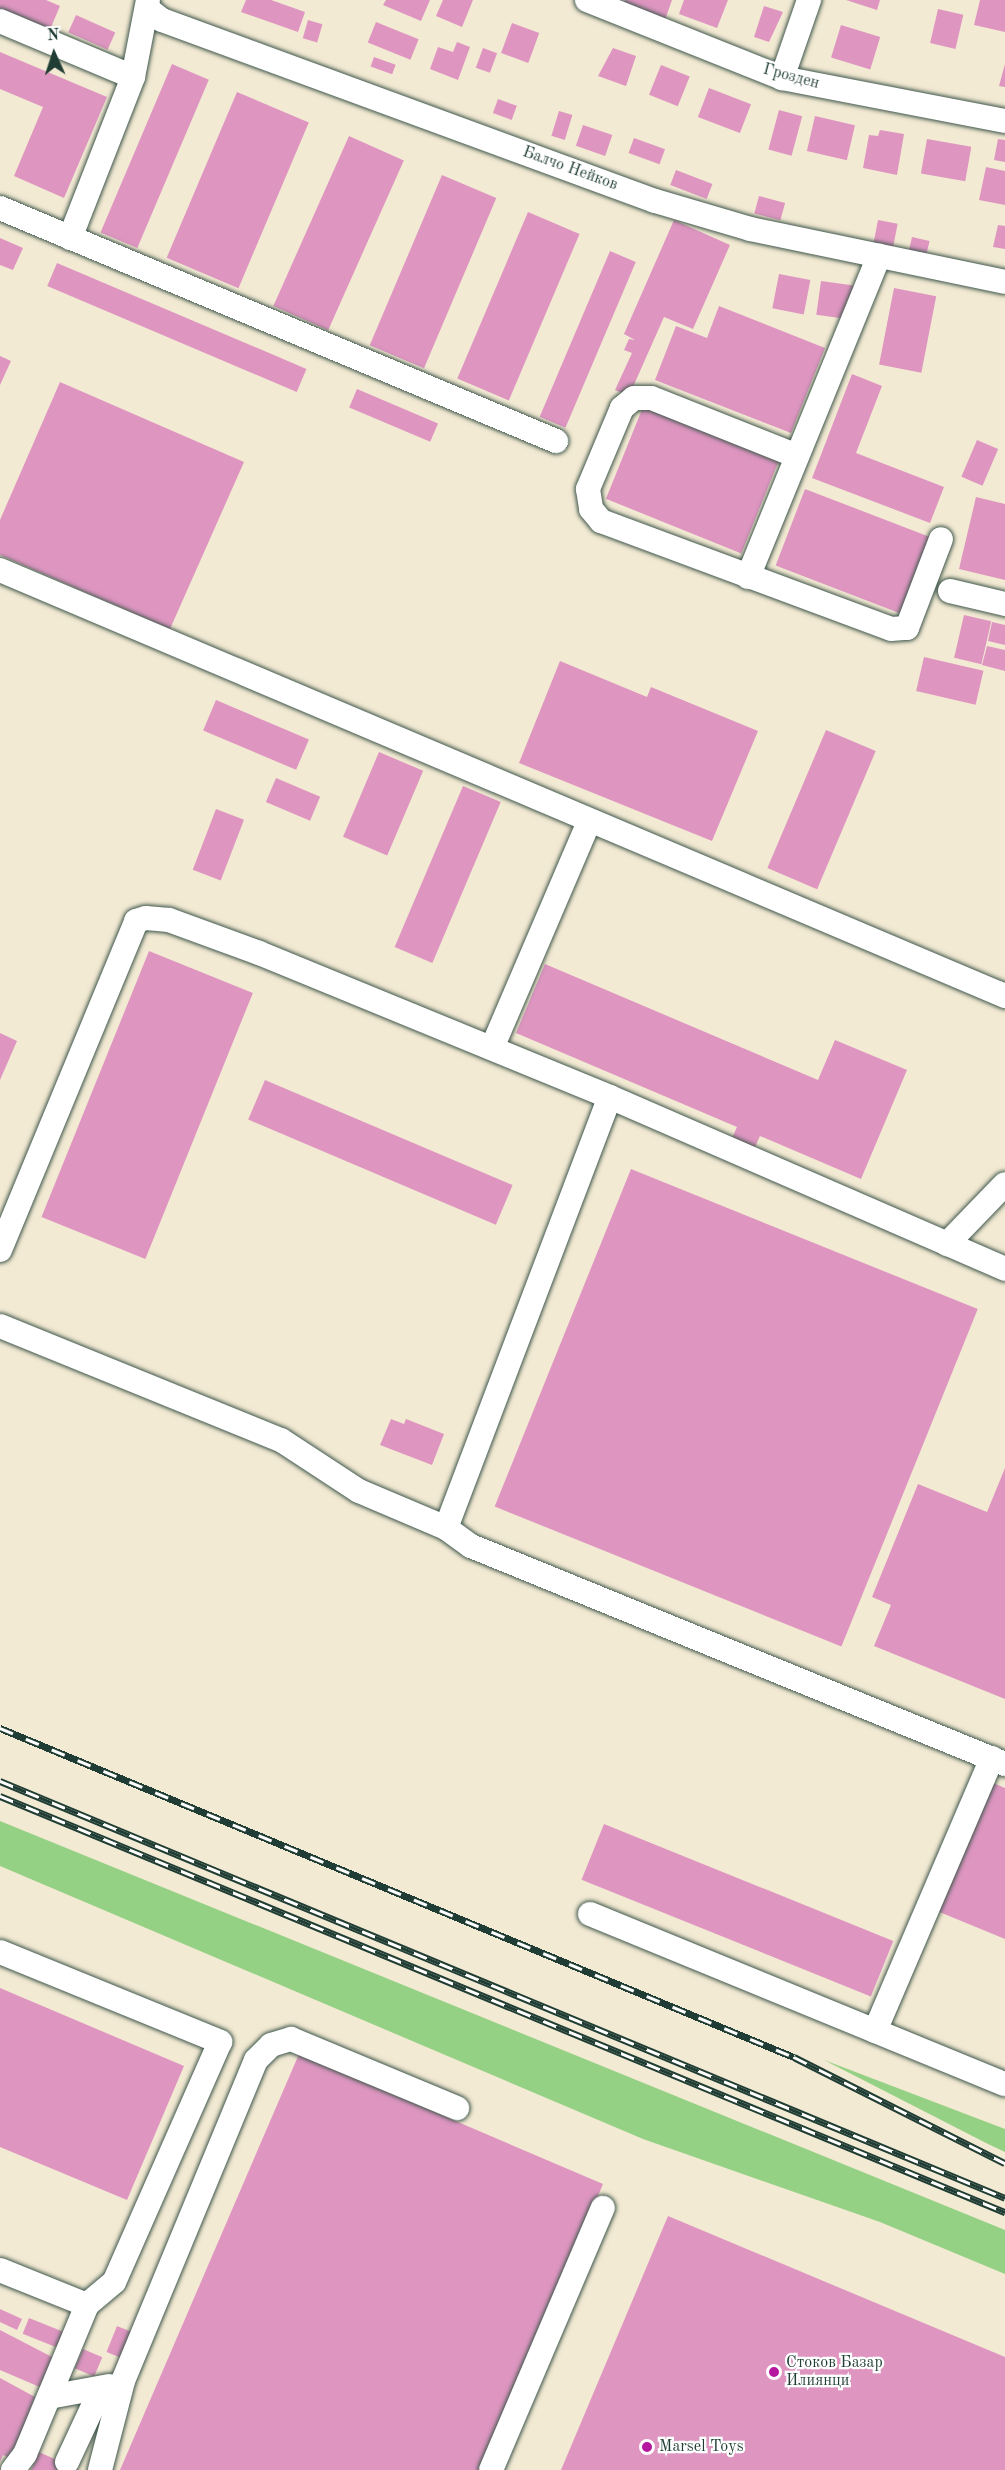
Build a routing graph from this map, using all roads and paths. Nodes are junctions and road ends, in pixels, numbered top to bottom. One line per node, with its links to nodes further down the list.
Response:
1 (587, 0): 6 (street, Грозден)
2 (808, 0): 6 (street)
3 (149, 5): 5 (street); 10 (street, Балчо Нейков)
4 (0, 21): 5 (street)
5 (133, 77): 9 (street)
6 (782, 78): 7 (street, Грозден)
7 (1005, 121)
8 (0, 208): 9 (street)
9 (70, 238): 12 (street)
10 (879, 256): 11 (street, Балчо Нейков); 13 (street)
11 (1005, 282)
12 (556, 441)
13 (797, 456): 16 (street); 16 (street)
14 (941, 539): 16 (street)
15 (0, 570): 19 (street)
16 (748, 577)
17 (950, 591): 18 (street)
18 (1005, 604)
19 (588, 824): 20 (street); 21 (street)
20 (1005, 996)
21 (492, 1048): 22 (street); 25 (street)
22 (610, 1097): 24 (street); 28 (street)
23 (1005, 1184): 24 (street)
24 (947, 1244): 26 (street)
25 (0, 1250)
26 (1005, 1269)
27 (0, 1326): 28 (street)
28 (446, 1528): 29 (street)
29 (998, 1761): 32 (street)
30 (590, 1914): 32 (street)
31 (0, 1952): 37 (street)
32 (875, 2031): 33 (street)
33 (1005, 2084)
34 (457, 2108): 38 (street)
35 (603, 2208): 43 (street)
36 (0, 2270): 37 (street)
37 (87, 2305): 39 (street)
38 (112, 2385): 39 (street); 40 (street); 42 (street)
39 (49, 2397): 41 (street)
40 (67, 2462)
41 (13, 2470)
42 (100, 2470)
43 (491, 2470)

